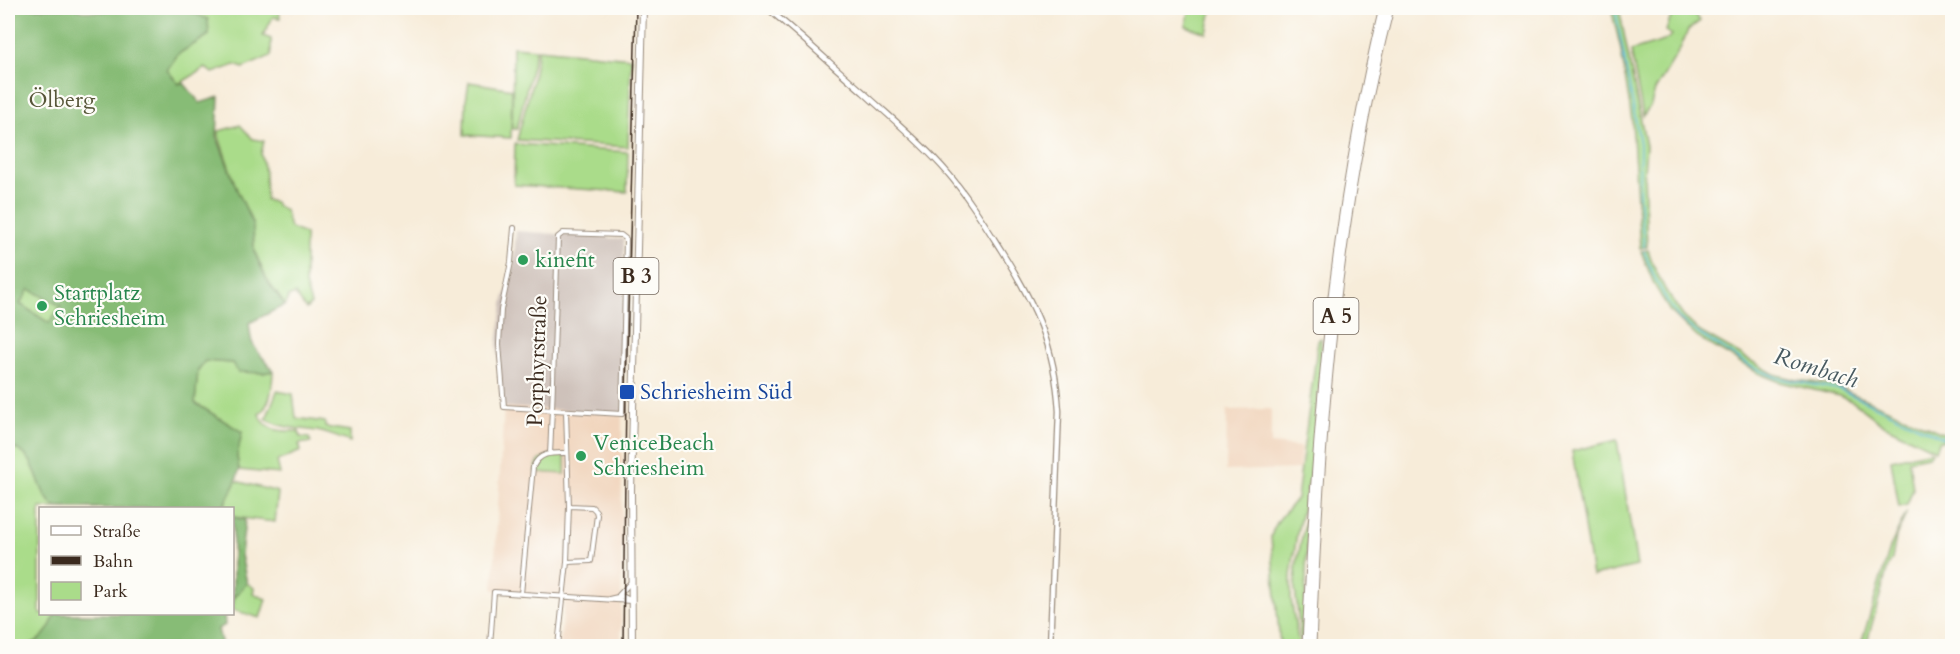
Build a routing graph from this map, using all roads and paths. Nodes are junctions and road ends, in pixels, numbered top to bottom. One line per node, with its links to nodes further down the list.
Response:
1 (644, 8): 12 (main road, B 3)
2 (767, 8): 23 (street)
3 (1383, 8): 24 (highway, A 5)
4 (1390, 8): 25 (highway, A 5)
5 (513, 228): 6 (street)
6 (552, 410): 7 (street); 7 (street, Porphyrstraße); 8 (street, Porphyrstraße)
7 (566, 411): 9 (street)
8 (550, 453): 9 (street); 13 (street)
9 (567, 453): 10 (street)
10 (569, 506): 11 (street); 11 (street)
11 (567, 561): 15 (street)
12 (630, 583): 14 (street); 17 (main road, B 3)
13 (521, 594): 15 (street); 20 (street)
14 (618, 596): 16 (street); 17 (street)
15 (563, 598): 16 (street); 21 (street)
16 (606, 600): 17 (street)
17 (631, 601): 22 (main road, B 3)
18 (345, 645): 19 (street)
19 (381, 646)
20 (490, 646)
21 (558, 646)
22 (632, 646)
23 (1050, 646)
24 (1306, 646)
25 (1312, 646)

